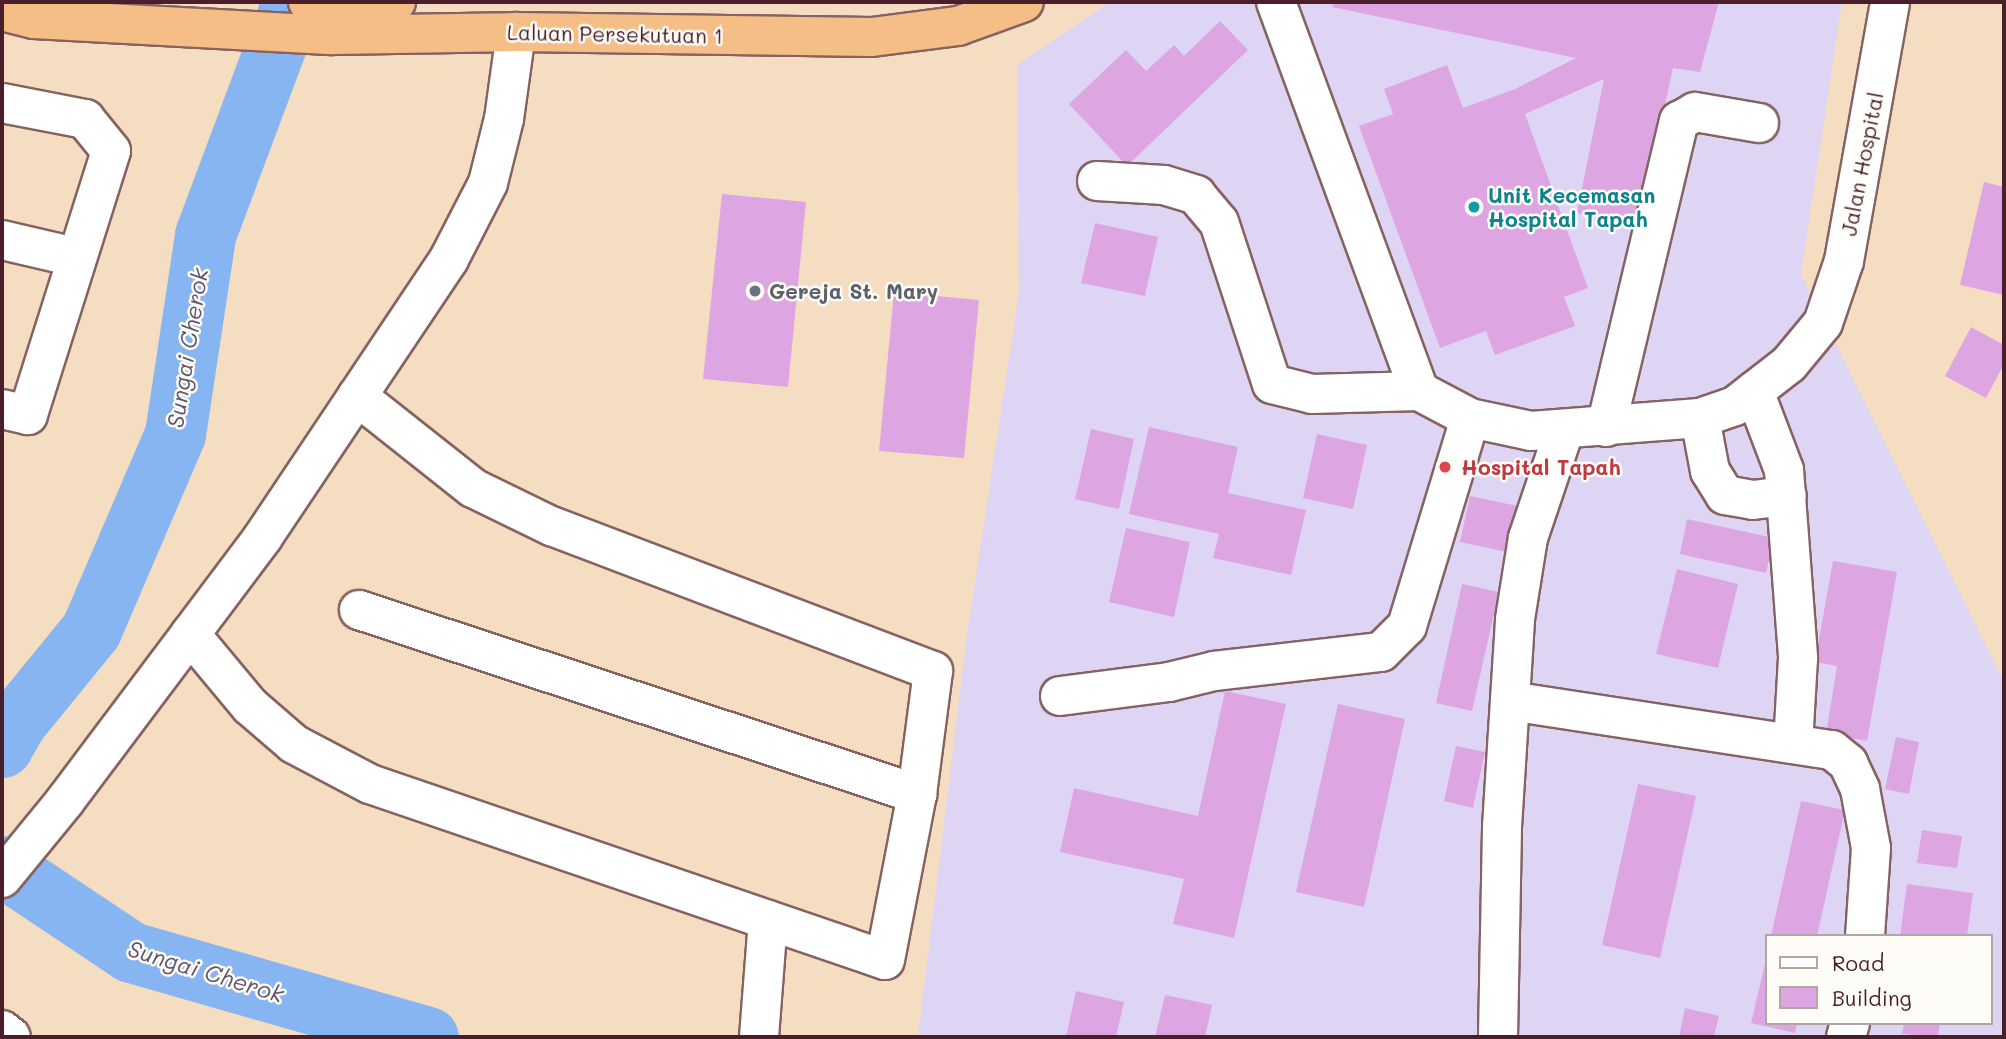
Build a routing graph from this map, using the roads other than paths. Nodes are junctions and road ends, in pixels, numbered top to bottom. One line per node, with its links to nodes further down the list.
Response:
1 (396, 2): 6 (highway)
2 (1024, 2): 7 (highway, Laluan Persekutuan 1)
3 (1276, 2): 13 (street)
4 (1890, 2): 14 (street, Jalan Hospital)
5 (2, 11): 6 (highway, Laluan Persekutuan 1)
6 (325, 13): 7 (highway, Laluan Persekutuan 1)
7 (516, 32): 15 (street)
8 (2, 103): 12 (street)
9 (1759, 123): 19 (street)
10 (1097, 181): 13 (street)
11 (2, 240): 12 (street)
12 (75, 257): 16 (street)
13 (1419, 391): 17 (street)
14 (1754, 391): 18 (street); 21 (street)
15 (357, 396): 23 (street); 27 (street)
16 (15, 412)
17 (1470, 418): 20 (street); 24 (street)
18 (1700, 418): 19 (street); 21 (street)
19 (1606, 427): 20 (street)
20 (1564, 431): 25 (street)
21 (1787, 496): 26 (street)
22 (359, 610): 27 (street)
23 (190, 635): 28 (street); 29 (street)
24 (1060, 696)
25 (1510, 701): 26 (street); 34 (street)
26 (1793, 744): 30 (street)
27 (917, 794): 29 (street)
28 (2, 878)
29 (768, 920): 33 (street)
30 (1866, 934)
31 (2, 1030): 32 (street)
32 (11, 1037)
33 (759, 1037)
34 (1498, 1037)

